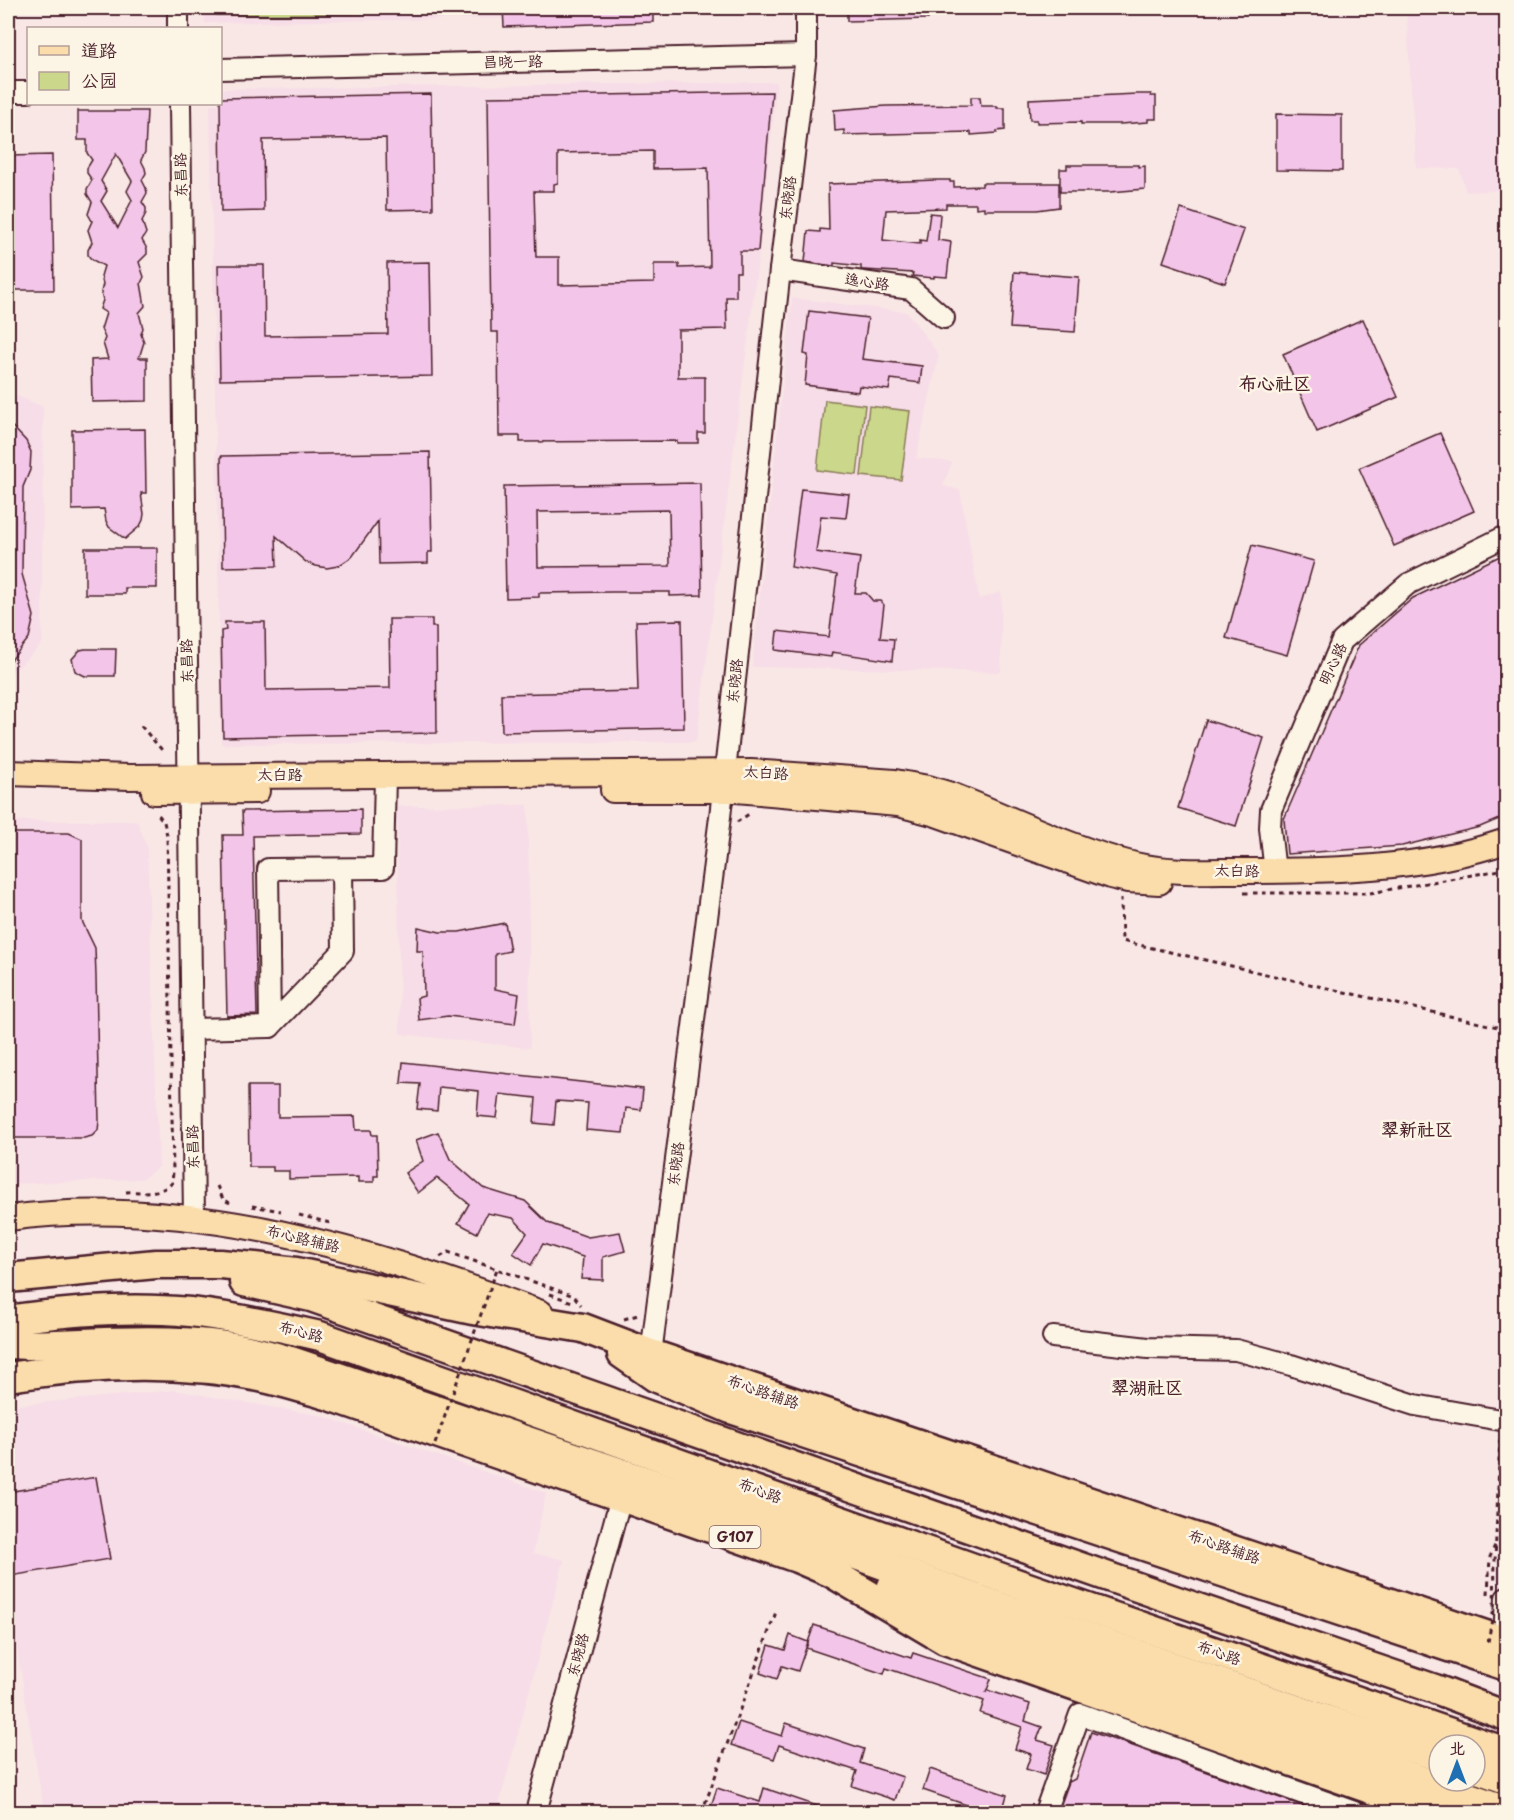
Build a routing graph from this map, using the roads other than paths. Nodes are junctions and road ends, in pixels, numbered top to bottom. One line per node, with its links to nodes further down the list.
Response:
1 (178, 8): 3 (street)
2 (806, 8): 4 (street, 东晓路)
3 (178, 27)
4 (806, 56): 5 (street, 昌晓一路); 9 (street, 东晓路)
5 (222, 69)
6 (8, 92): 7 (street)
7 (27, 92)
8 (180, 105): 15 (street, 东昌路)
9 (780, 270): 10 (street, 逸心路); 13 (street, 东晓路)
10 (944, 318)
11 (1506, 536): 20 (street, 明心路)
12 (8, 773): 15 (main road, 太白路)
13 (724, 781): 14 (main road, 太白路); 18 (main road, 太白路); 20 (main road, 太白路); 31 (street, 东晓路)
14 (384, 783): 15 (main road, 太白路); 19 (street)
15 (189, 784): 16 (main road, 太白路); 22 (street, 东昌路)
16 (8, 789)
17 (1506, 841): 20 (main road, 太白路)
18 (1506, 856)
19 (342, 868): 21 (street); 21 (street)
20 (1275, 872)
21 (270, 1027): 22 (street)
22 (192, 1029): 24 (street, 东昌路)
23 (8, 1218): 24 (main road, 布心路辅路)
24 (194, 1218): 27 (main road, 布心路辅路)
25 (92, 1271): 26 (highway); 27 (highway); 38 (highway)
26 (8, 1278)
27 (582, 1317): 31 (highway, 布心路辅路); 37 (highway)
28 (8, 1320): 41 (highway, 布心路)
29 (1053, 1337): 33 (street)
30 (8, 1344): 35 (highway)
31 (651, 1354): 37 (highway, 布心路辅路)
32 (8, 1377): 34 (highway, G107)
33 (1503, 1420)
34 (621, 1497): 46 (street, 东晓路); 49 (highway, G107)
35 (791, 1531): 42 (highway); 45 (highway)
36 (1497, 1598): 37 (street)
37 (1501, 1648)
38 (1435, 1689): 39 (highway); 40 (highway)
39 (1506, 1704)
40 (1506, 1716)
41 (1502, 1751)
42 (1427, 1753)
43 (1487, 1772): 44 (highway)
44 (1506, 1779)
45 (1506, 1810)
46 (536, 1812)
47 (1045, 1812): 48 (street)
48 (1354, 1812)
49 (1436, 1812)

